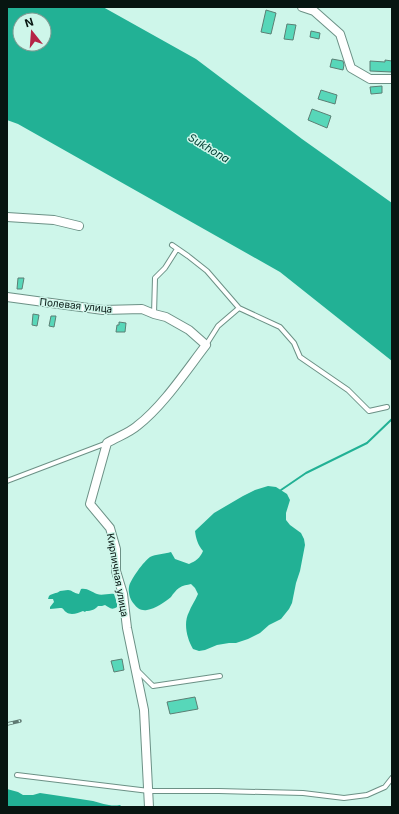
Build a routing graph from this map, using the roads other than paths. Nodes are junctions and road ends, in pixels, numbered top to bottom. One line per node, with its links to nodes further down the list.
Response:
1 (302, 7): 2 (street)
2 (392, 79)
3 (7, 216): 4 (street)
4 (79, 226)
5 (172, 245): 6 (lane)
6 (177, 249): 8 (lane); 9 (lane)
7 (7, 297): 9 (street, Полевая улица)
8 (239, 308): 10 (lane); 11 (lane)
9 (154, 314): 10 (street, Полевая улица)
10 (206, 345): 12 (street)
11 (387, 407)
12 (107, 443): 13 (lane); 14 (street, Кирпичная улица)
13 (7, 481)
14 (136, 670): 15 (lane); 18 (street, Кирпичная улица)
15 (220, 676)
16 (17, 775): 18 (lane)
17 (392, 778): 18 (lane)
18 (149, 791): 19 (street, Кирпичная улица)
19 (149, 807)

